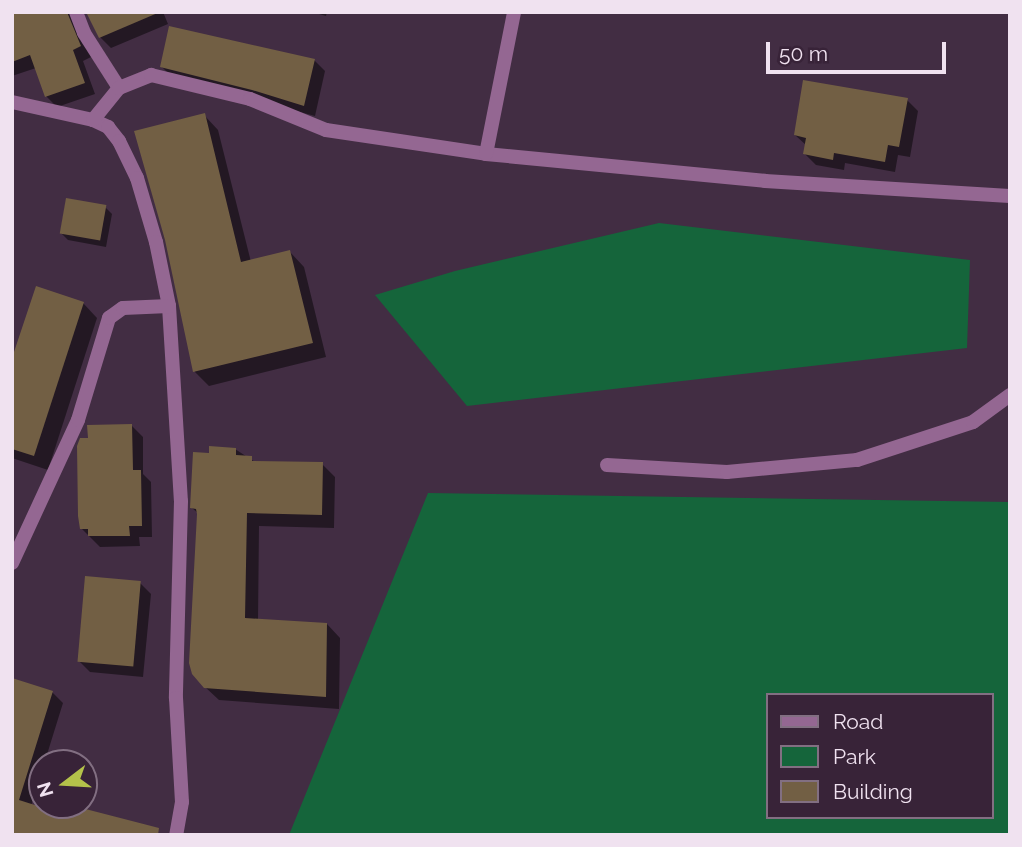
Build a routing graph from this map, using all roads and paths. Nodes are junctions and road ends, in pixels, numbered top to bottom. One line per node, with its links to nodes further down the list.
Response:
1 (76, 12): 3 (street)
2 (514, 12): 6 (street)
3 (119, 88): 5 (street); 6 (street)
4 (12, 102): 5 (street)
5 (93, 120): 8 (street)
6 (486, 154): 7 (street)
7 (1010, 196)
8 (169, 306): 11 (street); 12 (street)
9 (1010, 395): 10 (street)
10 (607, 465)
11 (12, 563)
12 (176, 835)

